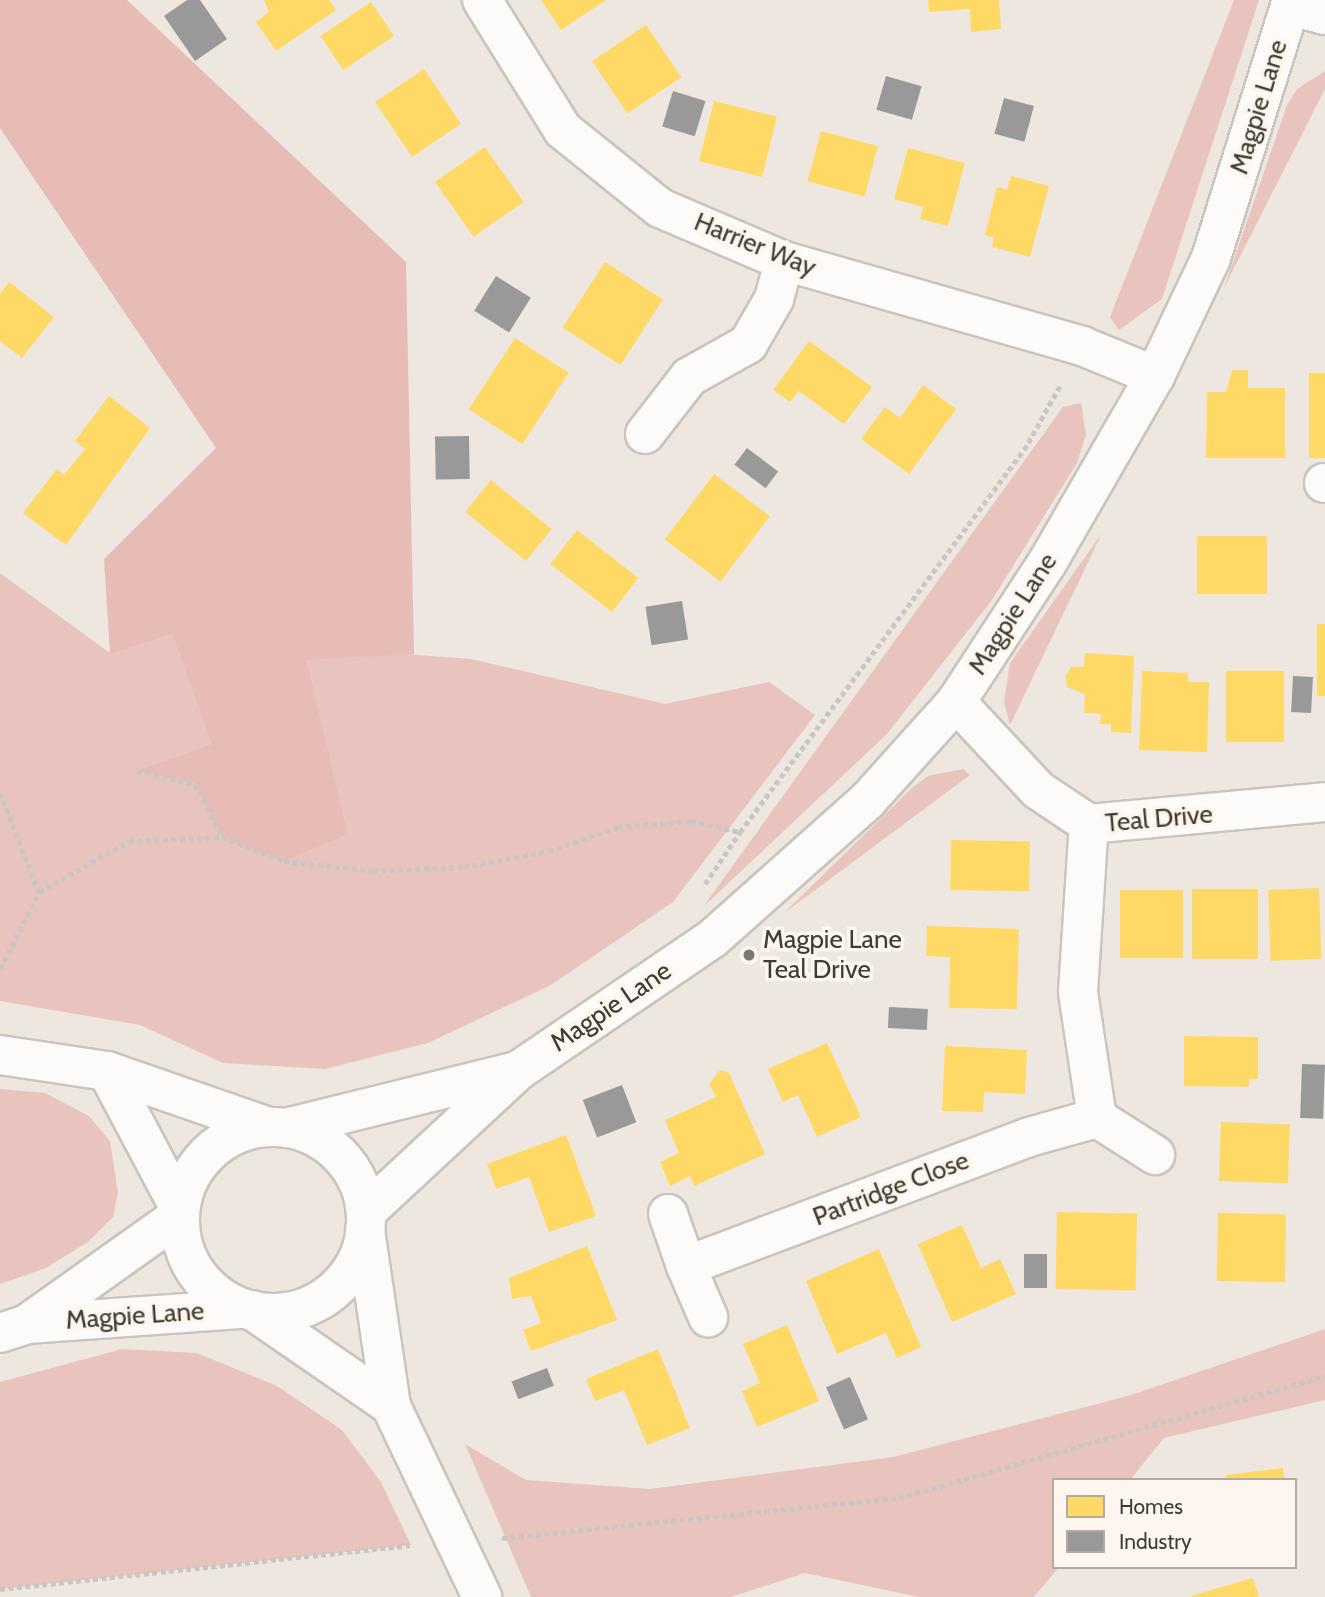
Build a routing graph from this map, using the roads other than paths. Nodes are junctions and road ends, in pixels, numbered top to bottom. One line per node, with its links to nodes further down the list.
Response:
1 (482, 0): 3 (street, Harrier Way)
2 (1303, 7): 4 (street, Magpie Lane)
3 (784, 261): 4 (street, Harrier Way); 5 (street)
4 (1155, 376): 6 (street, Magpie Lane)
5 (645, 434)
6 (956, 702): 8 (street, Teal Drive); 10 (street, Magpie Lane)
7 (1325, 802): 8 (street, Teal Drive)
8 (1089, 824): 12 (street)
9 (0, 1055): 11 (street)
10 (519, 1070): 13 (street, Magpie Lane); 17 (street, Magpie Lane)
11 (107, 1071): 13 (street); 15 (street)
12 (1097, 1118): 14 (street); 18 (street, Partridge Close)
13 (277, 1127): 15 (street); 17 (street)
14 (1155, 1155)
15 (180, 1212): 19 (street); 21 (street, Magpie Lane)
16 (668, 1214): 18 (street)
17 (366, 1221): 19 (street); 22 (street)
18 (687, 1266): 20 (street)
19 (248, 1309): 21 (street, Magpie Lane); 22 (street)
20 (708, 1317)
21 (13, 1329)
22 (391, 1406): 23 (street)
23 (482, 1597)

